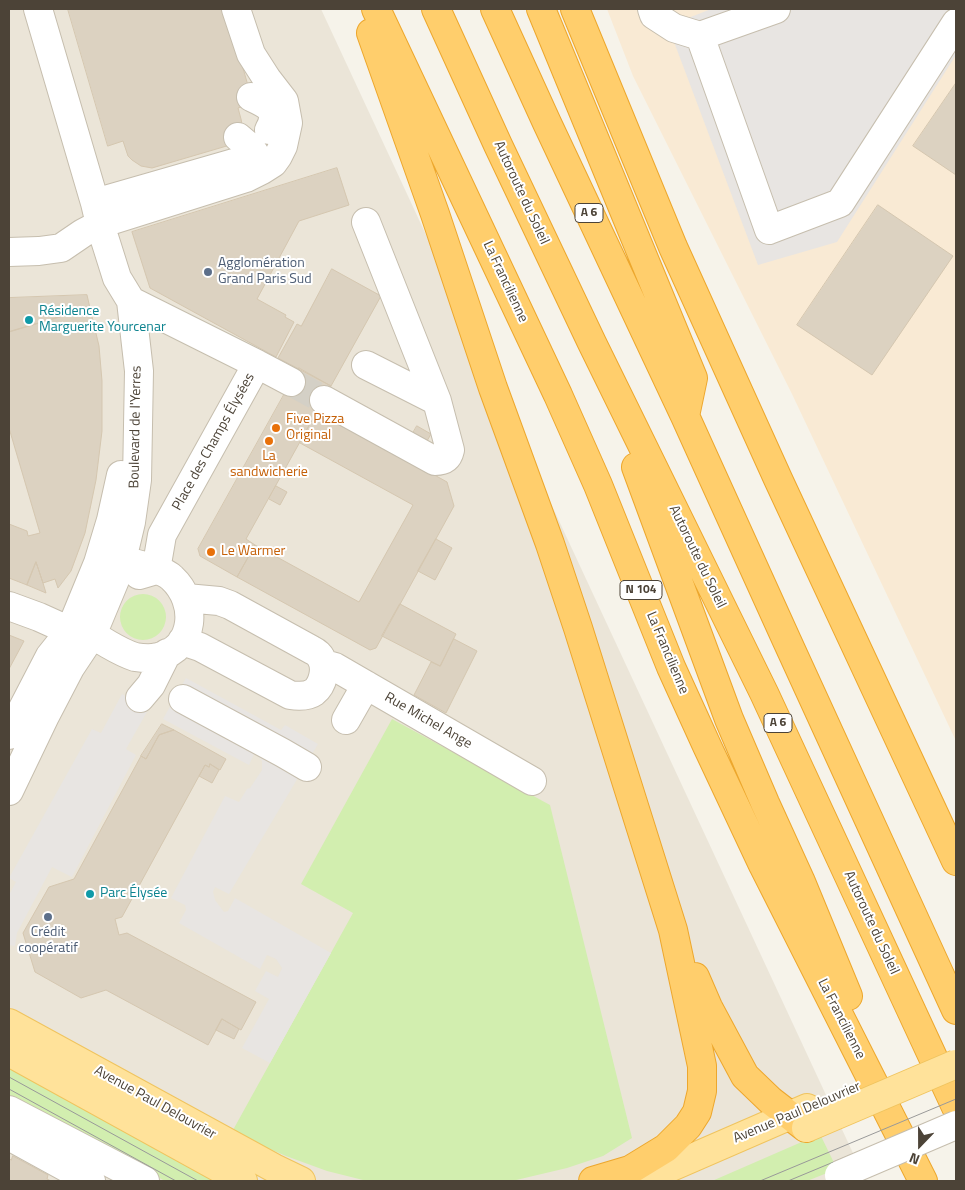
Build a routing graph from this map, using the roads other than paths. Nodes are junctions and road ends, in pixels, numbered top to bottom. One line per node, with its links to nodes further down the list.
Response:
1 (38, 9): 14 (street, Boulevard de l'Yerres)
2 (236, 9): 14 (street)
3 (363, 9): 44 (highway)
4 (376, 9): 55 (highway, La Francilienne / N 104)
5 (436, 9): 19 (highway, Autoroute du Soleil / A 6)
6 (495, 9): 25 (highway, A 6)
7 (541, 9): 25 (highway)
8 (575, 9): 36 (highway)
9 (652, 9): 12 (street)
10 (776, 9): 12 (street)
11 (956, 23): 12 (street)
12 (700, 36)
13 (251, 97): 14 (street)
14 (98, 214): 16 (street); 17 (street, Boulevard de l'Yerres)
15 (366, 222): 24 (street)
16 (9, 252)
17 (118, 278): 18 (street, Boulevard de l'Yerres); 26 (street, Boulevard de l'Yerres)
18 (131, 301): 20 (street, Place des Champs Élysées); 26 (street, Boulevard de l'Yerres)
19 (592, 343): 50 (highway, Autoroute du Soleil / A 6); 55 (highway)
20 (258, 364): 22 (street); 27 (street, Place des Champs Élysées)
21 (366, 365): 24 (street)
22 (291, 382)
23 (324, 400): 24 (street)
24 (437, 401)
25 (685, 416): 45 (highway, A 6)
26 (111, 568): 27 (street); 30 (street, Boulevard de l'Yerres)
27 (156, 570): 28 (street)
28 (186, 598): 31 (street); 33 (street, Rue Michel Ange)
29 (9, 606): 30 (street)
30 (81, 633): 32 (street); 38 (street, Boulevard de l'Yerres); 41 (street, Boulevard de l'Yerres)
31 (175, 647): 32 (street); 32 (street); 33 (street)
32 (134, 657)
33 (324, 664): 34 (street, Rue Michel Ange)
34 (366, 685): 37 (street); 40 (street, Rue Michel Ange)
35 (183, 699): 39 (street)
36 (885, 710): 42 (highway); 43 (highway)
37 (346, 720)
38 (9, 735)
39 (307, 767)
40 (532, 782)
41 (9, 791)
42 (956, 844)
43 (956, 861)
44 (673, 930): 52 (highway); 61 (highway)
45 (956, 1010)
46 (9, 1023): 60 (main road, Avenue Paul Delouvrier)
47 (956, 1047): 52 (main road, Avenue Paul Delouvrier)
48 (9, 1052): 59 (main road, Avenue Paul Delouvrier)
49 (956, 1064): 52 (main road, Avenue Paul Delouvrier, bridge)
50 (956, 1107)
51 (9, 1110): 58 (street)
52 (801, 1117): 62 (main road, Avenue Paul Delouvrier); 63 (main road, Avenue Paul Delouvrier)
53 (956, 1125): 56 (street, bridge)
54 (9, 1136): 57 (street)
55 (920, 1174)
56 (832, 1178)
57 (91, 1181)
58 (145, 1181)
59 (244, 1181)
60 (301, 1181)
61 (593, 1181)
62 (639, 1181)
63 (679, 1181)

